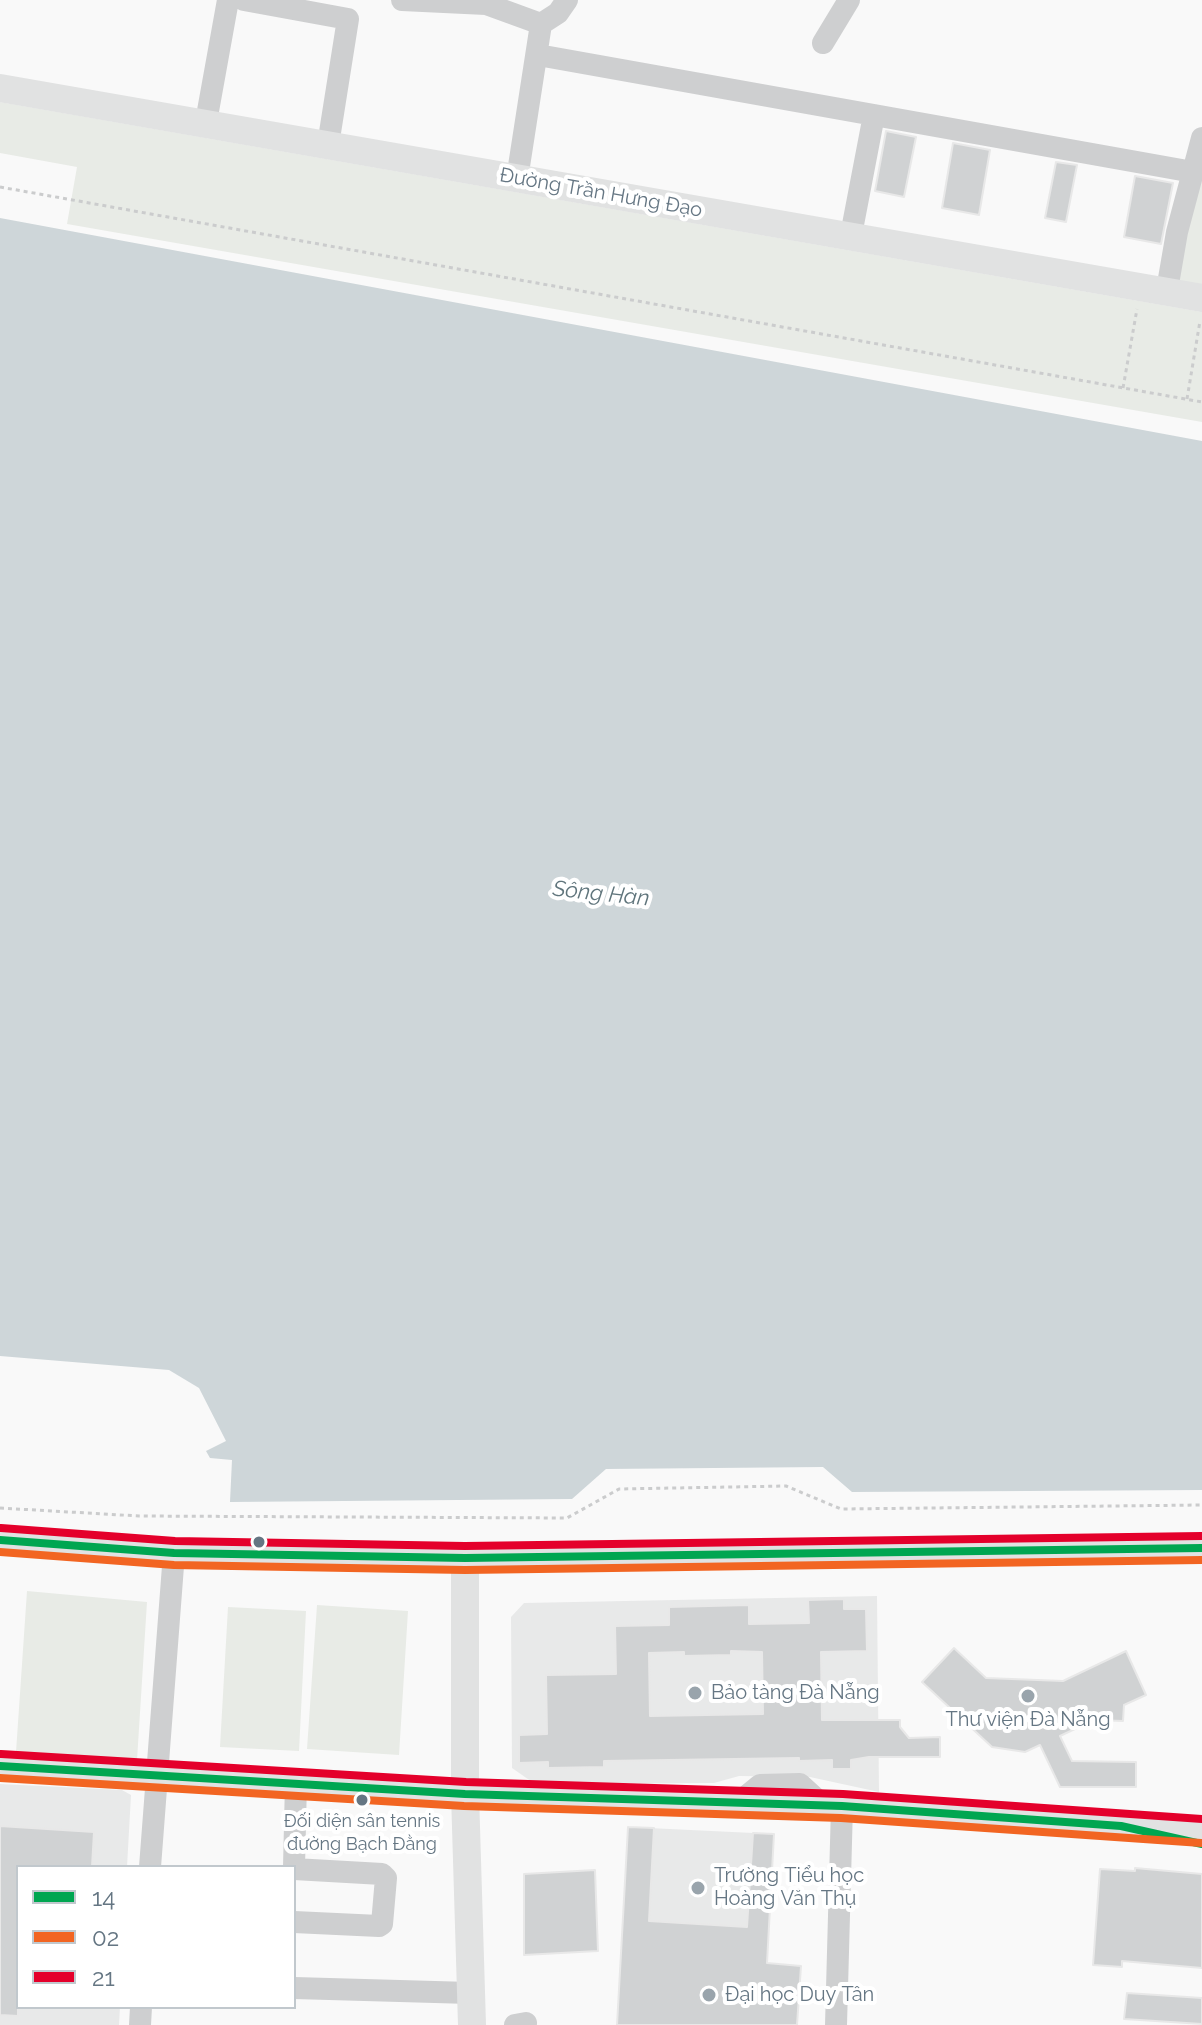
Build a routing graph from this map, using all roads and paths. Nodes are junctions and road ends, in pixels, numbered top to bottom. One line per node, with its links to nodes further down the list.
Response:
1 (228, 0): 12 (street)
2 (244, 0): 14 (street)
3 (404, 0): 6 (street)
4 (567, 0): 7 (street)
5 (849, 0): 8 (street)
6 (509, 5): 7 (street)
7 (541, 24): 9 (street)
8 (823, 43)
9 (538, 55): 11 (street); 16 (street)
10 (0, 88): 12 (main road, Đường Trần Hưng Đạo)
11 (874, 115): 15 (street); 18 (street)
12 (206, 122): 14 (main road, Đường Trần Hưng Đạo)
13 (1202, 138): 15 (street)
14 (328, 145): 16 (main road, Đường Trần Hưng Đạo)
15 (1193, 172): 19 (street)
16 (517, 179): 18 (main road, Đường Trần Hưng Đạo)
17 (0, 187): 22 (path)
18 (851, 235): 19 (main road, Đường Trần Hưng Đạo)
19 (1167, 290): 21 (main road, Đường Trần Hưng Đạo)
20 (1137, 309): 22 (path)
21 (1201, 309): 23 (path)
22 (1123, 388): 23 (path)
23 (1187, 399): 24 (path)
24 (1202, 402)
25 (1202, 1505): 26 (path)
26 (0, 1508)
27 (0, 1540): 29 (main road)
28 (1202, 1548): 30 (main road)
29 (174, 1553): 30 (main road); 32 (street)
30 (465, 1558): 34 (main road)
31 (0, 1766): 32 (main road)
32 (156, 1773): 33 (main road); 40 (street)
33 (296, 1782): 34 (main road); 41 (street)
34 (465, 1794): 35 (main road); 45 (main road)
35 (832, 1806): 37 (main road); 47 (street)
36 (1202, 1817): 37 (main road)
37 (1121, 1826): 38 (main road); 39 (main road)
38 (1202, 1831)
39 (1202, 1844)
40 (150, 1865)
41 (294, 1865)
42 (296, 1868): 43 (street)
43 (296, 1922)
44 (296, 1988): 45 (street)
45 (470, 1993): 46 (main road)
46 (472, 2025)
47 (836, 2025)

